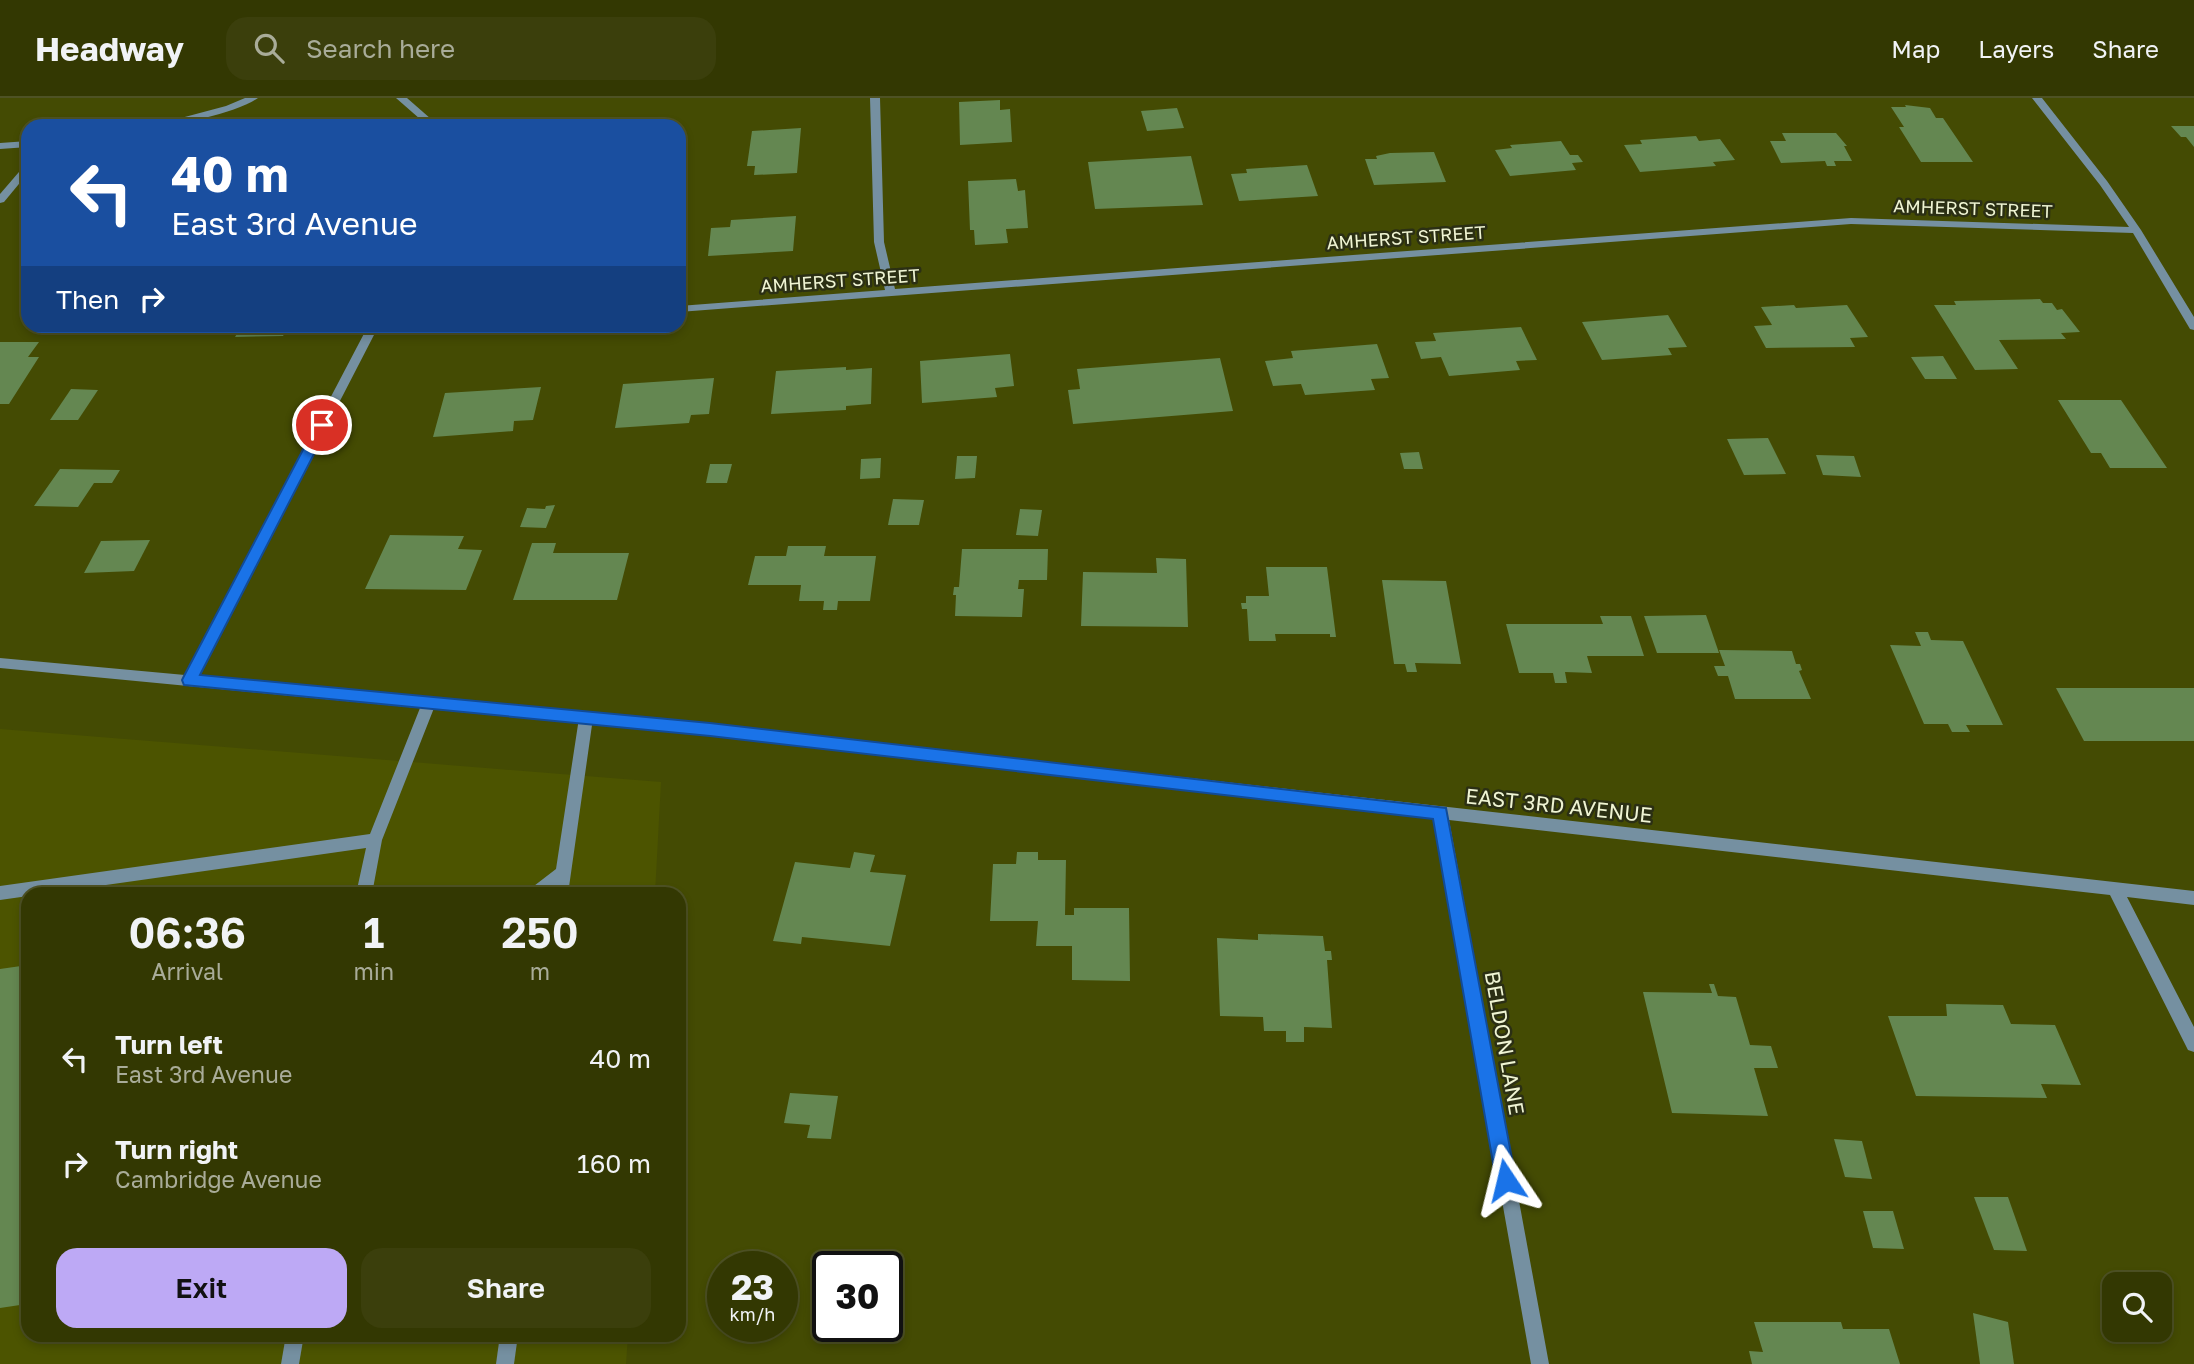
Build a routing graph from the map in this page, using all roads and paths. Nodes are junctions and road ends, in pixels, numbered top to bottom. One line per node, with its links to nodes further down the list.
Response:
1 (253, 98): 5 (street)
2 (401, 98): 6 (street)
3 (875, 98): 12 (street)
4 (2037, 98): 11 (street)
5 (184, 119)
6 (426, 119)
7 (21, 144): 8 (street)
8 (0, 146)
9 (21, 175): 10 (street)
10 (0, 200)
11 (2136, 230): 12 (street, AMHERST STREET); 14 (street)
12 (891, 294): 13 (street, AMHERST STREET)
13 (686, 309)
14 (2194, 326)
15 (369, 333): 17 (street)
16 (0, 663): 17 (street, EAST 3RD AVENUE)
17 (190, 680): 18 (street, EAST 3RD AVENUE)
18 (429, 703): 19 (street, EAST 3RD AVENUE); 21 (street)
19 (586, 718): 20 (street, EAST 3RD AVENUE); 22 (street)
20 (1440, 813): 27 (street, EAST 3RD AVENUE); 36 (street, BELDON LANE)
21 (375, 840): 23 (street); 24 (street)
22 (563, 873): 25 (street); 26 (street)
23 (42, 887)
24 (366, 887)
25 (544, 887)
26 (561, 887)
27 (2115, 889): 30 (street, EAST 3RD AVENUE); 31 (street)
28 (21, 890): 29 (street)
29 (0, 893)
30 (2194, 898)
31 (2194, 1044)
32 (294, 1342): 34 (street)
33 (508, 1342): 35 (street)
34 (290, 1364)
35 (505, 1364)
36 (1539, 1364)

